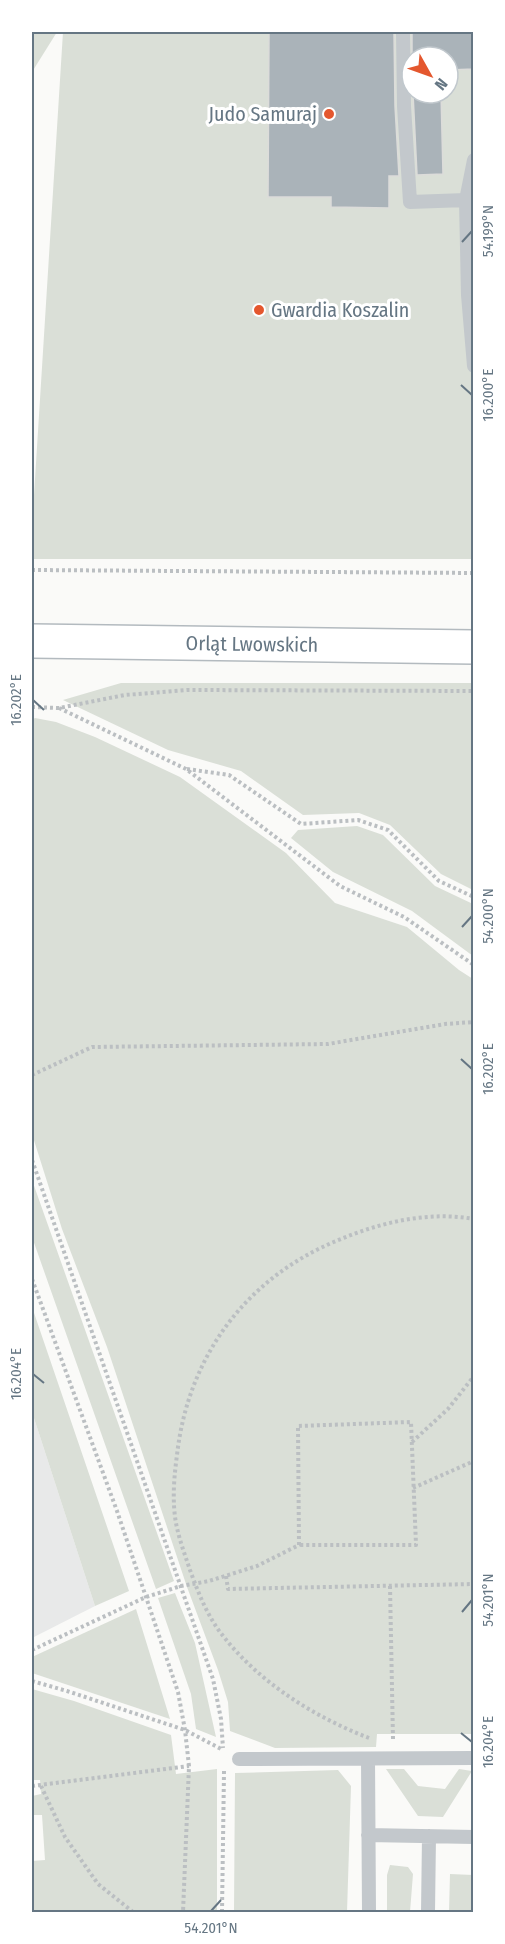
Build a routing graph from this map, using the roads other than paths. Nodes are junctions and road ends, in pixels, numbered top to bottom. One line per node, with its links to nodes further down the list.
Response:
1 (403, 32): 3 (lane)
2 (474, 160): 3 (lane)
3 (466, 200): 4 (lane)
4 (474, 366)
5 (32, 641): 6 (main road, Orląt Lwowskich)
6 (474, 647)
7 (474, 1758): 9 (lane)
8 (239, 1759): 9 (lane)
9 (368, 1759): 10 (lane)
10 (368, 1835): 11 (lane); 13 (lane)
11 (429, 1836): 12 (lane); 14 (lane)
12 (474, 1837)
13 (369, 1912)
14 (428, 1912)

